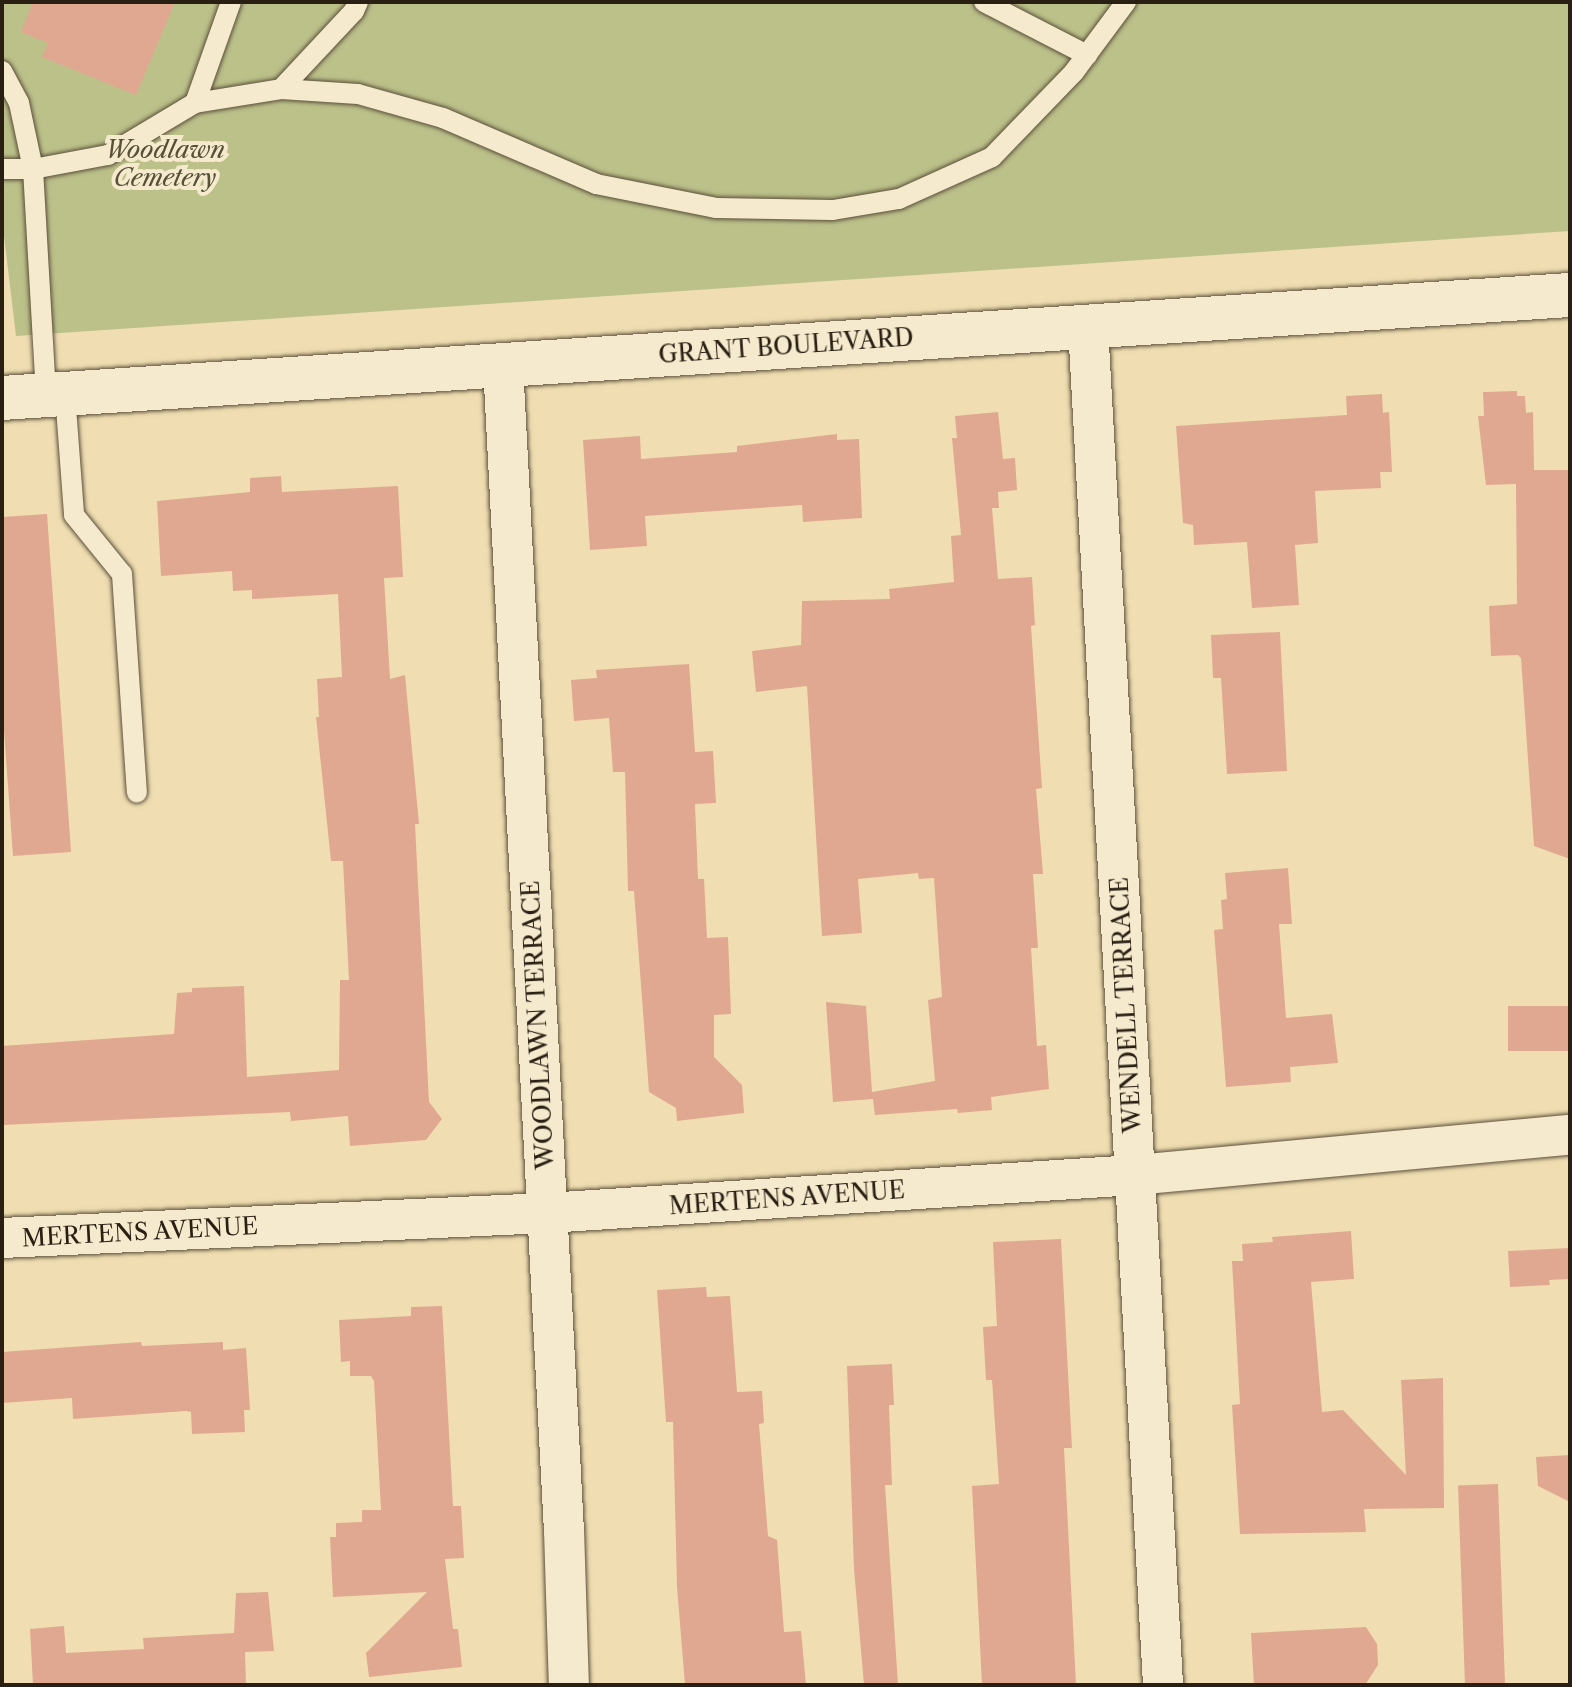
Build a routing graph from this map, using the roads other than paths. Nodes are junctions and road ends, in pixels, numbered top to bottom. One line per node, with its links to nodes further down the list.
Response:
1 (231, 2): 8 (lane)
2 (358, 2): 7 (lane)
3 (984, 2): 5 (lane)
4 (1126, 2): 5 (lane)
5 (1087, 55): 7 (lane)
6 (2, 71): 10 (lane)
7 (281, 89): 8 (lane)
8 (195, 103): 10 (lane)
9 (2, 169): 10 (lane)
10 (33, 169): 14 (lane)
11 (1570, 295): 12 (street, GRANT BOULEVARD)
12 (1088, 326): 13 (street, GRANT BOULEVARD); 18 (street, WENDELL TERRACE)
13 (503, 364): 14 (street, GRANT BOULEVARD); 19 (street, WOODLAWN TERRACE)
14 (56, 394): 15 (street, GRANT BOULEVARD); 16 (lane)
15 (2, 398)
16 (137, 792)
17 (1570, 1135): 18 (street, MERTENS AVENUE)
18 (1135, 1175): 19 (street, MERTENS AVENUE); 22 (street, WENDELL TERRACE)
19 (547, 1213): 20 (street, MERTENS AVENUE); 21 (street, WOODLAWN TERRACE)
20 (2, 1238)
21 (569, 1685)
22 (1163, 1685)

